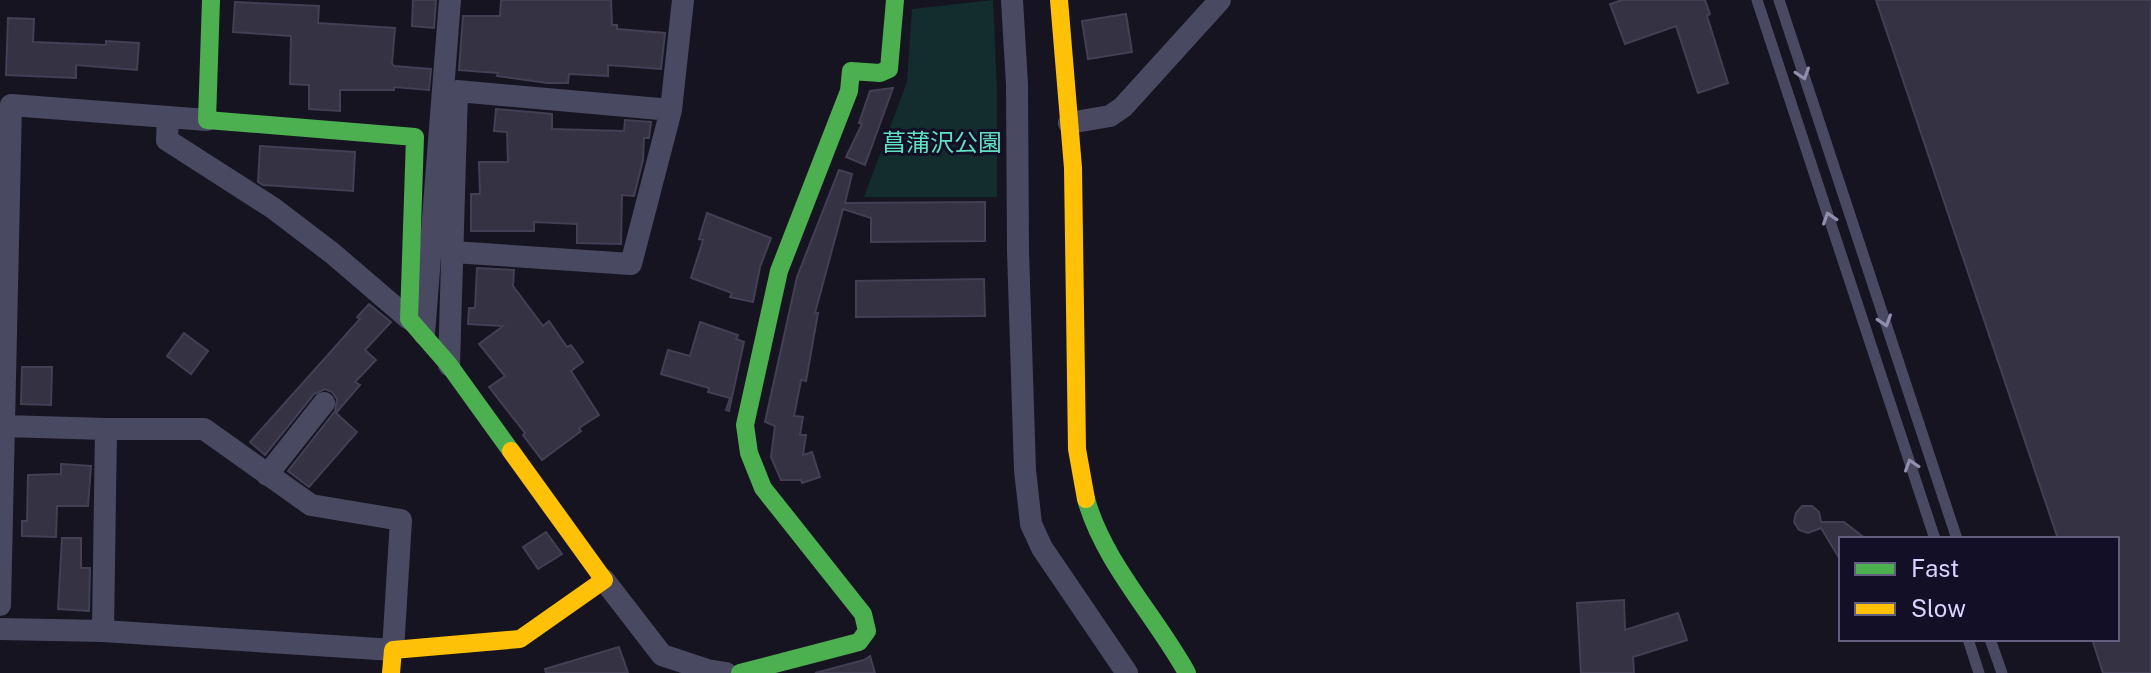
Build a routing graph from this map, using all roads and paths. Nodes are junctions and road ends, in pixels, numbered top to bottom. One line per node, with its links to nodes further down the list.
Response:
1 (211, 0): 12 (street)
2 (450, 0): 15 (street)
3 (683, 0): 10 (street)
4 (895, 0): 33 (street)
5 (1012, 0): 34 (street)
6 (1059, 0): 13 (street)
7 (1220, 0): 13 (street)
8 (1757, 0): 22 (lane, one-way to 8)
9 (1779, 0): 23 (lane, one-way to 23)
10 (671, 110): 14 (street); 14 (street)
11 (168, 117): 12 (street); 15 (street); 17 (street)
12 (207, 120): 15 (street)
13 (1069, 123): 35 (street)
14 (453, 252): 16 (street)
15 (416, 326): 16 (street)
16 (449, 365): 24 (street)
17 (2, 375): 19 (street)
18 (324, 403): 21 (street)
19 (4, 426): 20 (street); 25 (street)
20 (106, 429): 21 (street); 27 (street)
21 (267, 475): 30 (street)
22 (1934, 537)
23 (1956, 537)
24 (604, 580): 30 (street); 32 (street)
25 (0, 605)
26 (0, 629): 27 (street)
27 (103, 631): 30 (street)
28 (1969, 641): 36 (lane)
29 (1991, 641): 37 (lane)
30 (393, 650): 31 (street)
31 (391, 673)
32 (726, 673)
33 (740, 673)
34 (1127, 673)
35 (1187, 673)
36 (1979, 673)
37 (2002, 673)

